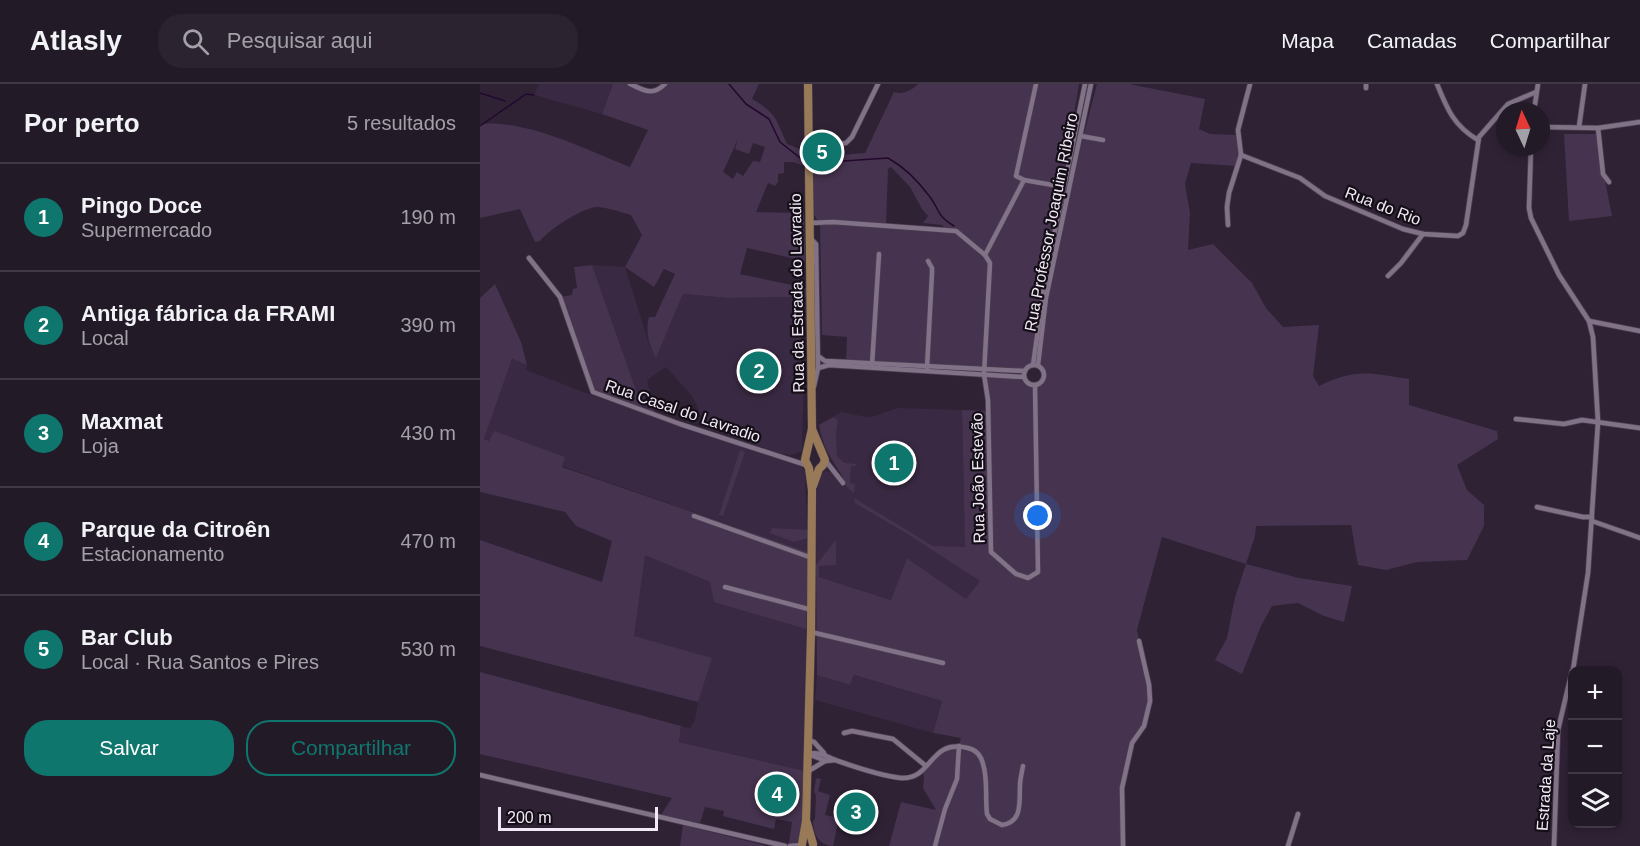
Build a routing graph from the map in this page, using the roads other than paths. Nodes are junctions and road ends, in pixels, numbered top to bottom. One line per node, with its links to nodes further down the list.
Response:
1 (630, 84): 2 (street)
2 (665, 84)
3 (808, 84): 21 (main road, Rua da Estrada do Lavradio)
4 (878, 84): 21 (street)
5 (1036, 84): 24 (street)
6 (1084, 84): 26 (street, Rua Professor Joaquim Ribeiro)
7 (1090, 84): 18 (street, Rua Professor Joaquim Ribeiro)
8 (1250, 84): 22 (street)
9 (1437, 84): 20 (street)
10 (1538, 84): 12 (street)
11 (1585, 84): 16 (street)
12 (1536, 92): 13 (street); 20 (street)
13 (1535, 102)
14 (1640, 122): 17 (street)
15 (1550, 127): 16 (street)
16 (1579, 127): 17 (street)
17 (1598, 128): 25 (street)
18 (1081, 136): 19 (street); 39 (street, Rua Professor Joaquim Ribeiro)
19 (1103, 140)
20 (1478, 140): 29 (street, Rua do Rio)
21 (809, 148): 27 (main road, Rua da Estrada do Lavradio)
22 (1241, 155): 28 (street); 29 (street, Rua do Rio)
23 (1531, 156): 36 (street)
24 (1024, 180): 26 (street); 32 (street)
25 (1609, 183)
26 (1064, 187): 39 (street, Rua Professor Joaquim Ribeiro)
27 (810, 223): 30 (main road, Rua da Estrada do Lavradio); 32 (street)
28 (1228, 225)
29 (1423, 234): 35 (street)
30 (810, 238): 38 (street); 46 (main road, Rua da Estrada do Lavradio)
31 (879, 254): 40 (street)
32 (985, 255): 43 (street)
33 (529, 258): 51 (street, Rua Casal do Lavradio)
34 (928, 261): 42 (street)
35 (1388, 276)
36 (1589, 321): 37 (street); 48 (street, Estrada da Laje)
37 (1640, 331)
38 (818, 356): 40 (street); 41 (street)
39 (1036, 365): 44 (street); 45 (street)
40 (872, 366): 41 (street); 42 (street)
41 (818, 368): 46 (street)
42 (927, 369): 43 (street)
43 (984, 372): 44 (street); 45 (street, Rua João Estevão)
44 (1024, 374): 45 (street)
45 (1035, 385)
46 (811, 391): 50 (main road, Rua da Estrada do Lavradio)
47 (1516, 419): 48 (street)
48 (1598, 422): 49 (street); 58 (street, Estrada da Laje)
49 (1640, 428)
50 (812, 429): 51 (main road, Rua da Estrada do Lavradio); 52 (main road, Rua da Estrada do Lavradio)
51 (807, 461): 52 (main road); 52 (main road); 55 (main road, Rua da Estrada do Lavradio)
52 (822, 463): 53 (street); 53 (street); 55 (main road, Rua da Estrada do Lavradio)
53 (833, 470): 54 (street)
54 (843, 483)
55 (812, 490): 60 (main road, Rua da Estrada do Lavradio)
56 (1537, 507): 58 (street)
57 (694, 516): 60 (street)
58 (1592, 519): 59 (street); 66 (street, Estrada da Laje)
59 (1640, 538)
60 (812, 558): 62 (main road, Rua da Estrada do Lavradio)
61 (725, 587): 62 (street)
62 (812, 610): 63 (main road, Rua da Estrada do Lavradio)
63 (811, 632): 65 (street); 69 (main road, Rua da Estrada do Lavradio)
64 (1139, 641): 86 (street)
65 (943, 663)
66 (1574, 666)
67 (1568, 691): 88 (street, Estrada da Laje)
68 (844, 733): 75 (street)
69 (809, 740): 71 (street); 72 (main road, Rua da Estrada do Lavradio)
70 (959, 746): 75 (street); 76 (street); 85 (street)
71 (824, 753): 72 (street); 73 (street)
72 (808, 754): 74 (street); 77 (main road, Rua da Estrada do Lavradio)
73 (835, 760): 74 (street); 75 (street)
74 (826, 761): 77 (street)
75 (926, 766)
76 (1023, 766)
77 (807, 772): 80 (main road, Rua da Estrada do Lavradio)
78 (480, 775): 83 (street)
79 (1298, 814): 87 (street)
80 (806, 821): 81 (main road, Rua da Estrada do Lavradio); 82 (main road, Rua da Estrada do Lavradio)
81 (801, 845): 82 (main road); 84 (street)
82 (814, 845)
83 (785, 846)
84 (790, 846)
85 (935, 846)
86 (1123, 846)
87 (1287, 846)
88 (1554, 846)

